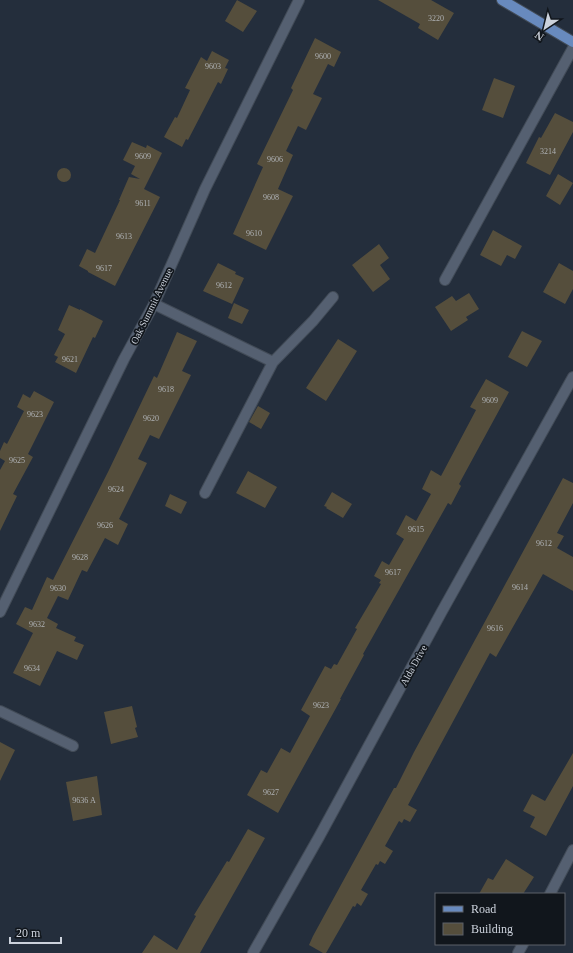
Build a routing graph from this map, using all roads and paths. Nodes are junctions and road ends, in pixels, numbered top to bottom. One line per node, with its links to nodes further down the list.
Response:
1 (299, 0): 7 (street, Oak Summit Avenue)
2 (502, 0): 3 (main road)
3 (573, 42)
4 (573, 48): 5 (street)
5 (445, 280)
6 (333, 297): 8 (street)
7 (154, 304): 8 (street); 11 (street, Oak Summit Avenue)
8 (273, 362): 10 (street)
9 (573, 376): 16 (street, Alda Drive)
10 (205, 493)
11 (0, 612)
12 (0, 711): 13 (street)
13 (73, 746)
14 (573, 850): 15 (street)
15 (551, 893)
16 (253, 953)

